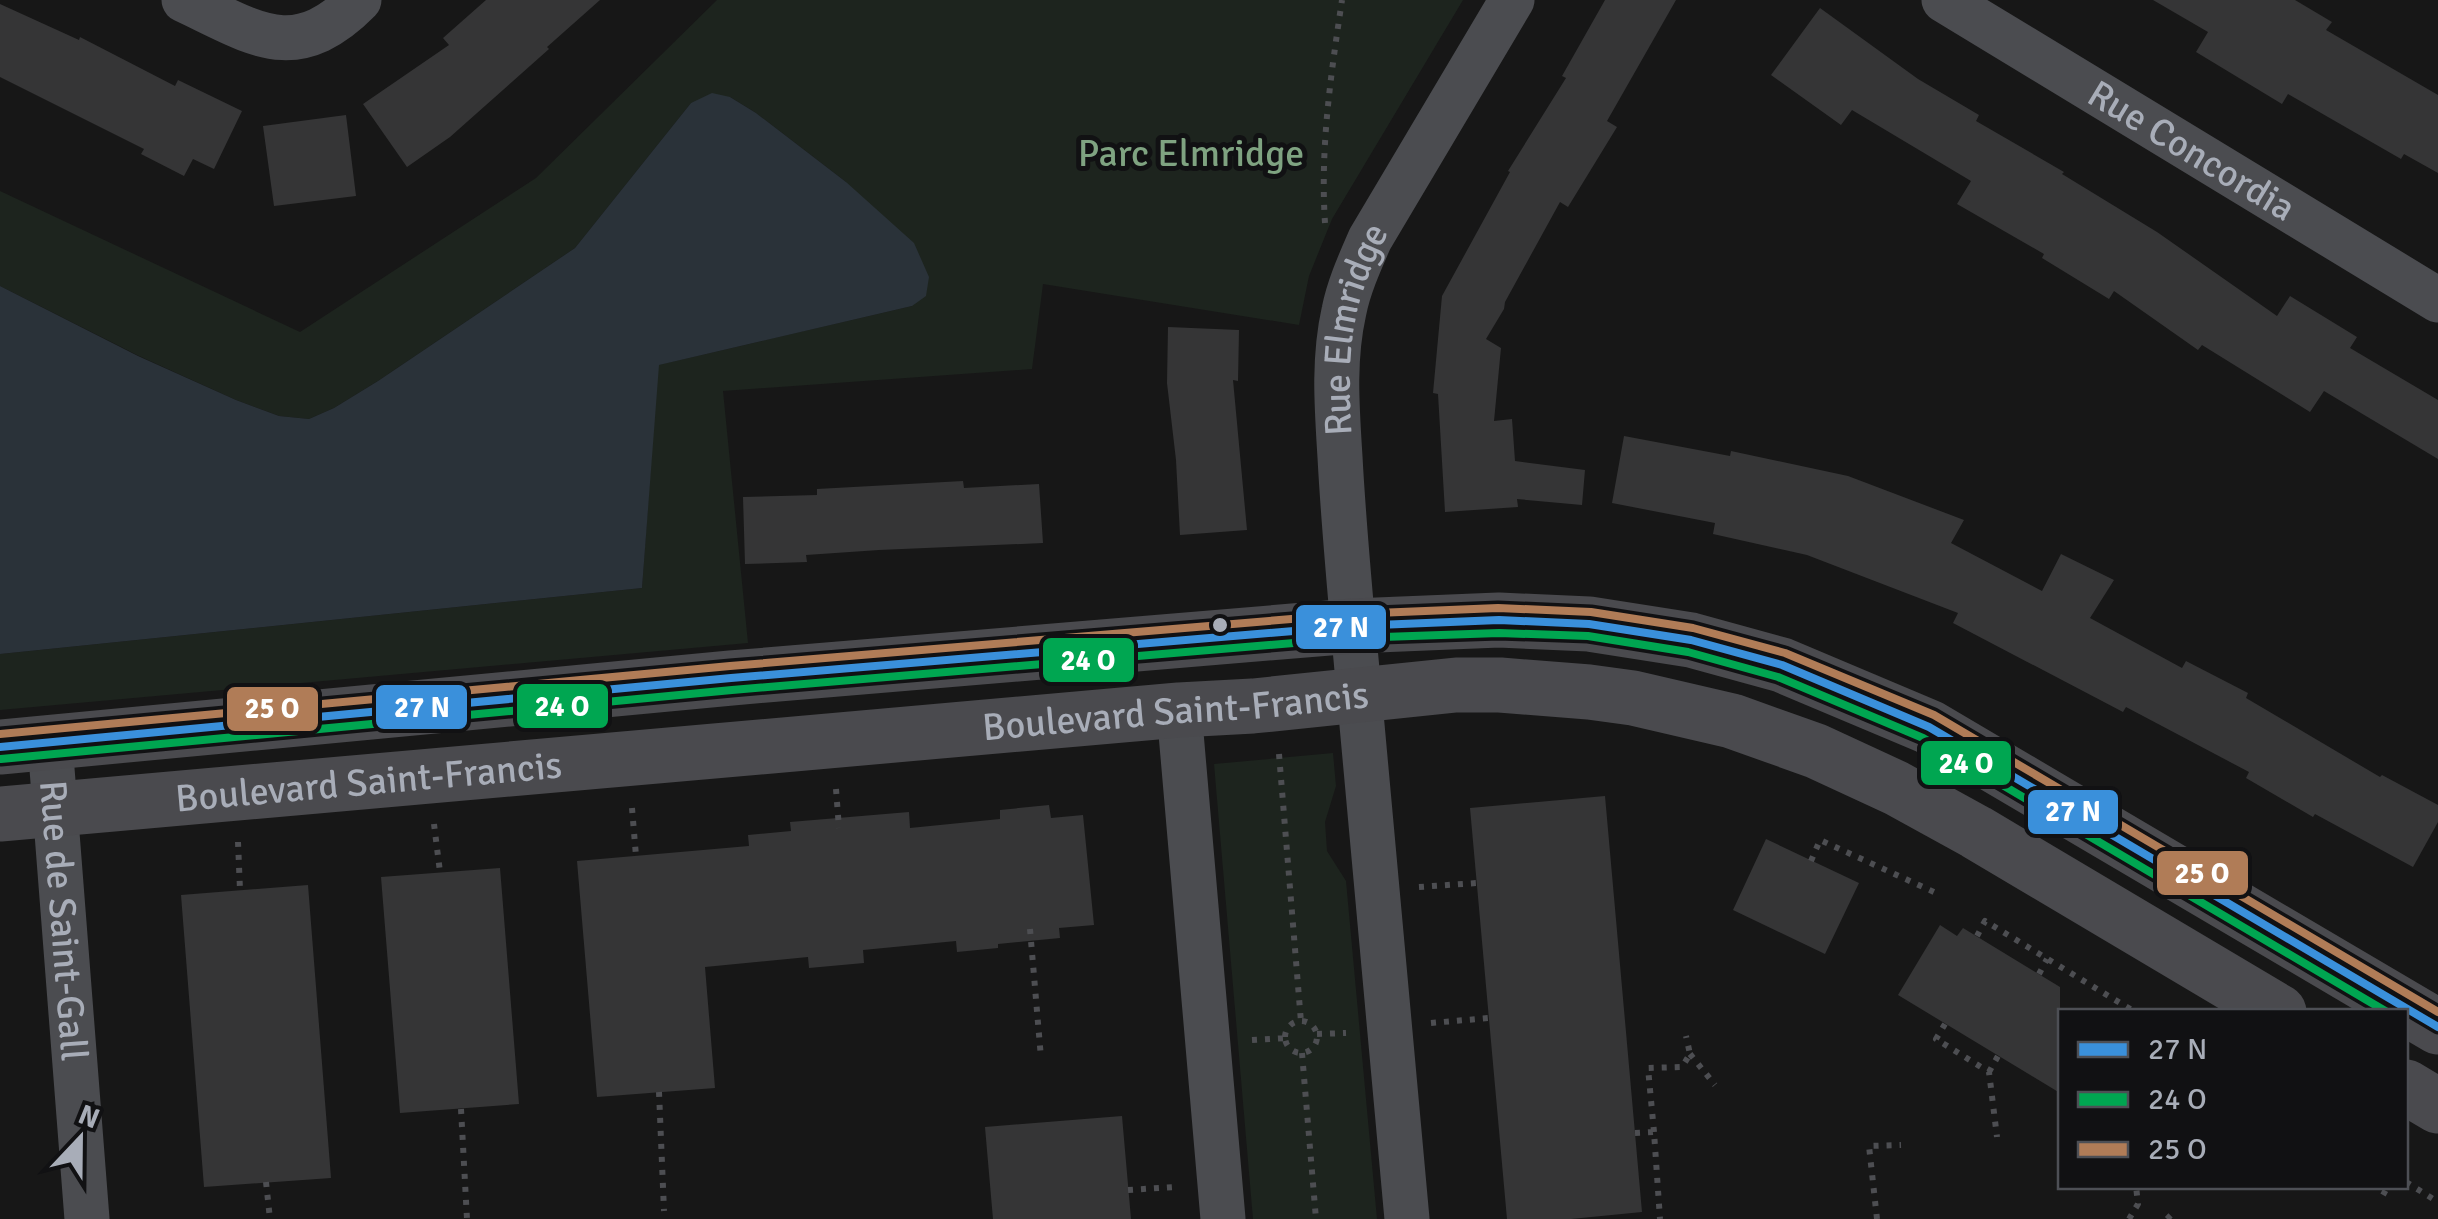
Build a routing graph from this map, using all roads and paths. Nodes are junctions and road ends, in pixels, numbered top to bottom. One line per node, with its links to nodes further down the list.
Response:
1 (184, 0): 2 (street)
2 (359, 0)
3 (1342, 0): 6 (path)
4 (1512, 0): 8 (street, Rue Elmridge)
5 (1944, 0): 7 (street, Rue Concordia)
6 (1325, 228)
7 (2438, 300)
8 (1354, 626): 9 (street, Rue Elmridge); 11 (street, Boulevard Saint-Francis); 34 (street, Boulevard Saint-Francis)
9 (1360, 695): 10 (street, Boulevard Saint-Francis); 32 (street, Boulevard Saint-Francis); 74 (street, Rue Elmridge)
10 (1179, 710): 15 (street, Boulevard Saint-Francis); 72 (street)
11 (25, 745): 15 (street, Rue de Saint-Gall)
12 (1279, 753): 36 (path)
13 (836, 789): 18 (path)
14 (632, 805): 20 (path)
15 (55, 809): 16 (street, Boulevard Saint-Francis); 69 (street, Rue de Saint-Gall)
16 (0, 814)
17 (434, 822): 22 (path)
18 (839, 828)
19 (238, 839): 25 (path)
20 (636, 856)
21 (1811, 861): 26 (path)
22 (440, 872)
23 (1477, 883): 24 (path)
24 (1408, 888)
25 (240, 890)
26 (1934, 892)
27 (1030, 929): 48 (path)
28 (1976, 936): 29 (path)
29 (2047, 958): 30 (path); 31 (path)
30 (2039, 974)
31 (2130, 1009)
32 (2274, 1009)
33 (2408, 1009): 39 (street, Boulevard Saint-Francis)
34 (2408, 1009)
35 (1489, 1018): 37 (path)
36 (1300, 1022): 41 (path); 43 (path)
37 (1420, 1024)
38 (1945, 1024): 49 (path)
39 (2438, 1027)
40 (1360, 1032): 41 (path)
41 (1317, 1034): 45 (path)
42 (1686, 1036): 46 (path)
43 (1286, 1038): 44 (path); 45 (path)
44 (1238, 1041)
45 (1302, 1053): 73 (path)
46 (1690, 1054): 50 (path); 55 (path)
47 (1998, 1056): 49 (path)
48 (1041, 1058)
49 (1989, 1072): 57 (path)
50 (1715, 1085)
51 (2408, 1087): 53 (street)
52 (659, 1092): 68 (path)
53 (2438, 1106)
54 (461, 1108): 71 (path)
55 (1654, 1132): 56 (path); 75 (path)
56 (1636, 1133)
57 (1997, 1137)
58 (1902, 1145): 76 (path)
59 (266, 1182): 70 (path)
60 (2408, 1183): 66 (path)
61 (1190, 1186): 64 (path)
62 (2136, 1189): 77 (path)
63 (2386, 1189): 65 (path)
64 (1128, 1190)
65 (2383, 1195)
66 (2438, 1202)
67 (2176, 1210): 78 (path)
68 (664, 1211)
69 (87, 1219)
70 (270, 1219)
71 (467, 1219)
72 (1223, 1219)
73 (1316, 1219)
74 (1407, 1219)
75 (1660, 1219)
76 (1877, 1219)
77 (2130, 1219)
78 (2166, 1219)

